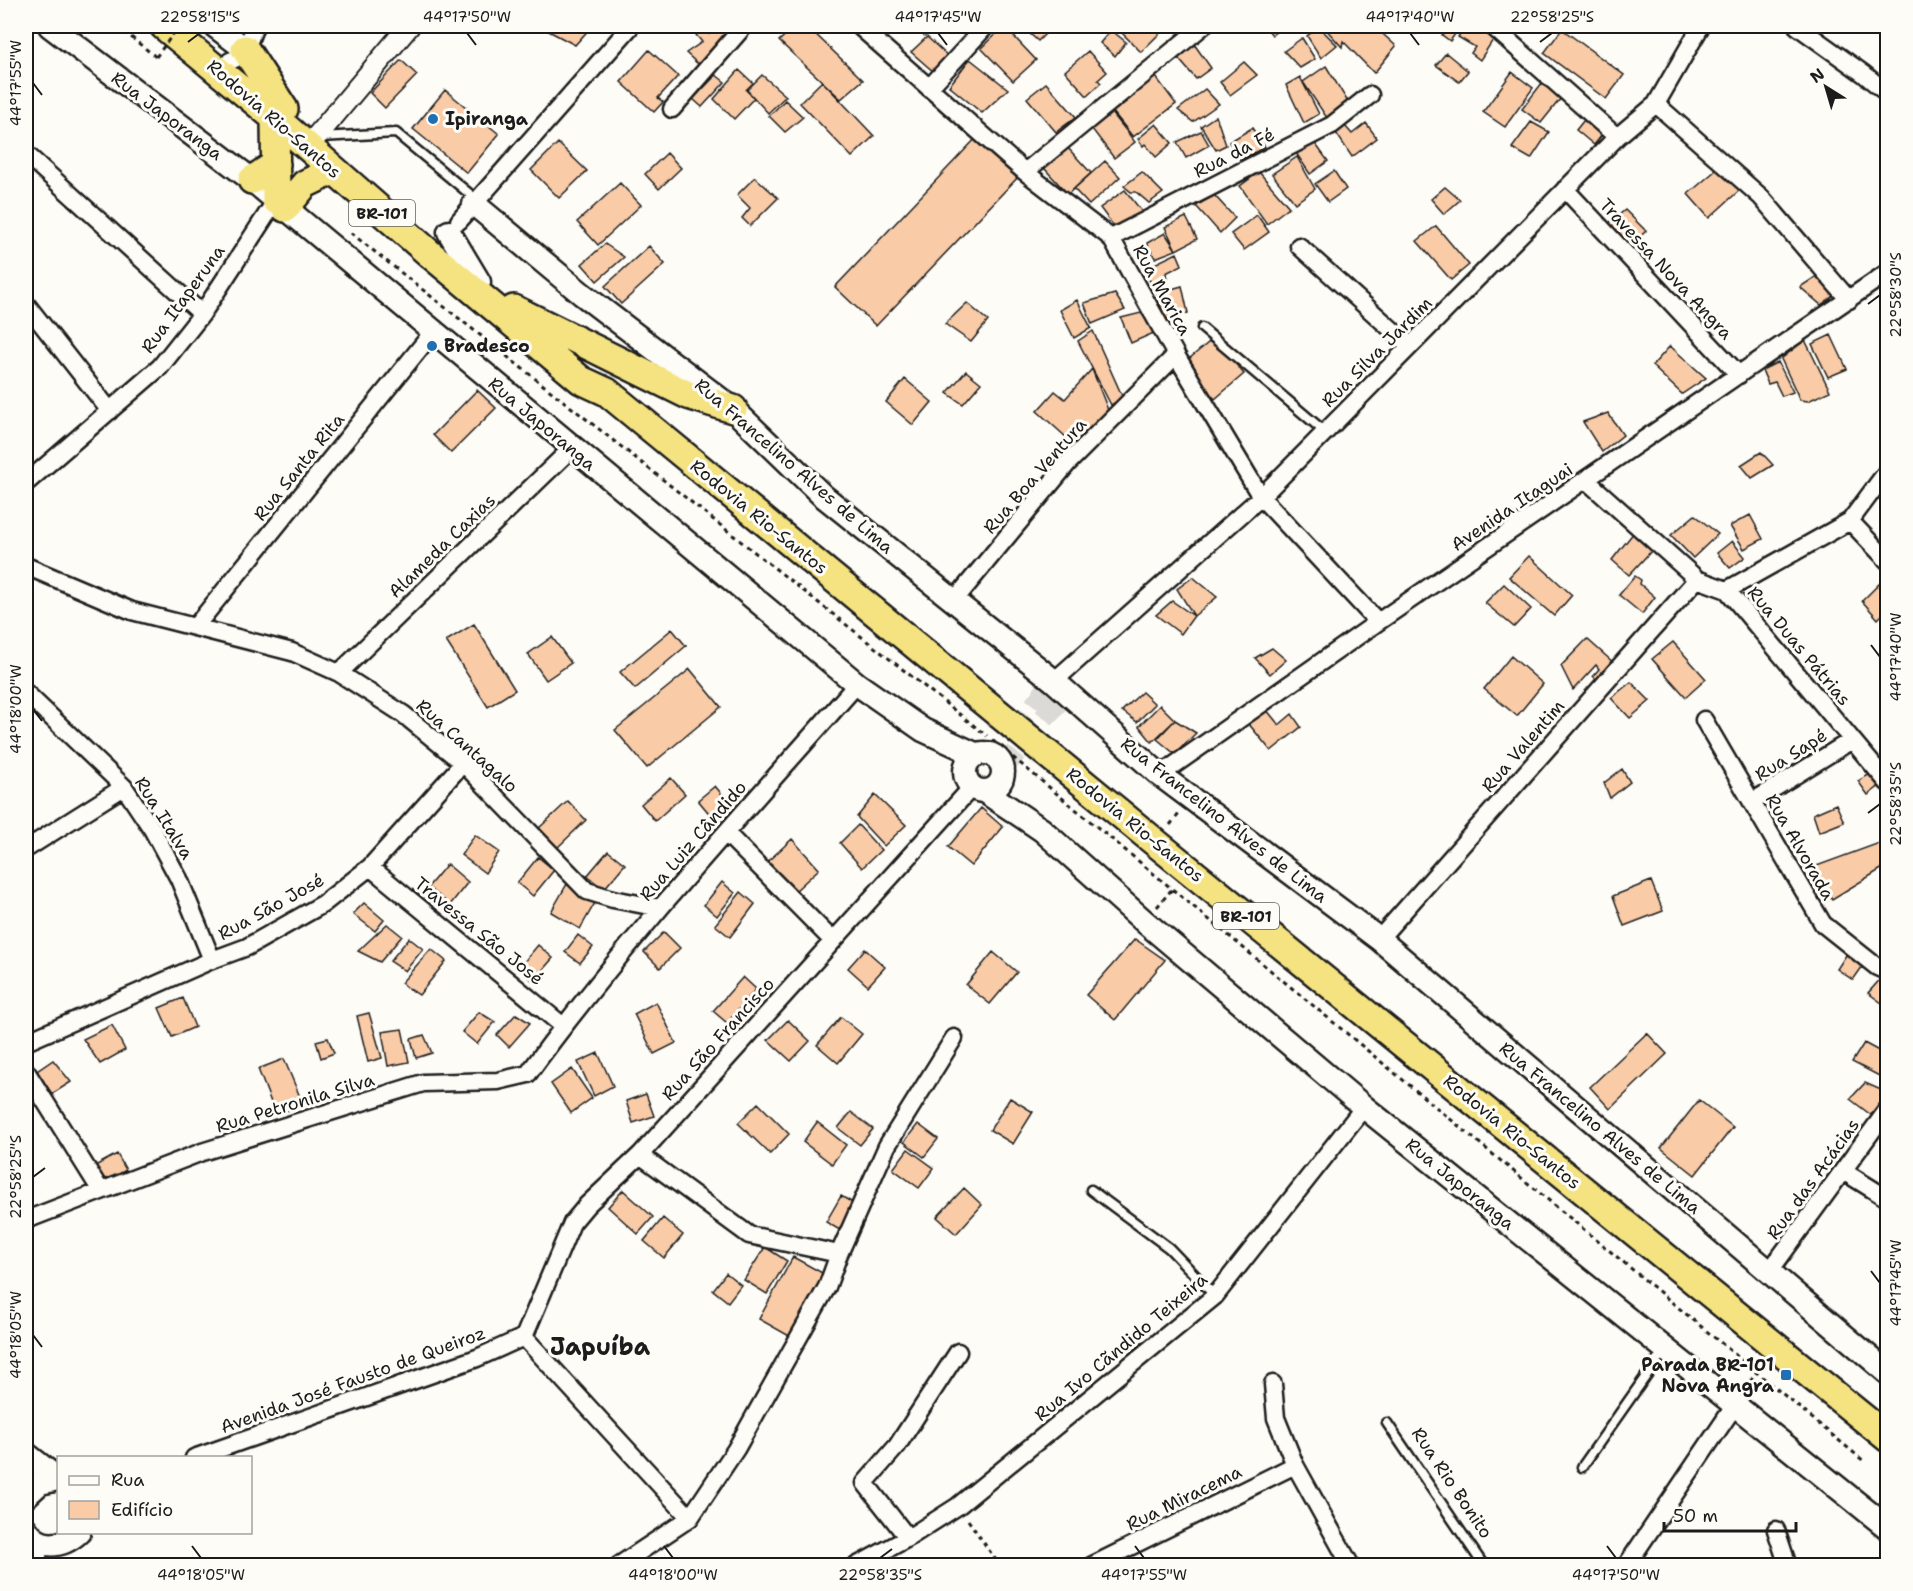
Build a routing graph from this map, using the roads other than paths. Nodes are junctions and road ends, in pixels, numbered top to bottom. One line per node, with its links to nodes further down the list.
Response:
1 (50, 26): 29 (main road, Rua Japoranga)
2 (164, 26): 22 (highway, Rodovia Rio-Santos / BR-101)
3 (186, 26): 15 (highway, Rodovia Rio-Santos)
4 (214, 26): 15 (main road)
5 (400, 26): 16 (street)
6 (409, 26): 16 (street)
7 (631, 26): 31 (street)
8 (744, 26): 21 (street)
9 (859, 26): 17 (street, Rua Marica)
10 (986, 26): 17 (street)
11 (1203, 26): 28 (street)
12 (1492, 26): 24 (street)
13 (1701, 26): 20 (street, Rua Silva Jardim)
14 (1797, 26): 18 (street)
15 (243, 45): 22 (highway, Rodovia Rio-Santos)
16 (385, 54): 23 (street)
17 (929, 88): 28 (street, Rua Marica)
18 (1887, 94)
19 (1370, 95): 34 (street, Rua da Fé)
20 (1656, 104): 24 (street, Rua Silva Jardim); 37 (street)
21 (672, 109)
22 (280, 114): 23 (highway, Rodovia Rio-Santos / BR-101); 26 (highway); 27 (highway, Rodovia Rio-Santos / BR-101)
23 (322, 129): 31 (lane); 33 (highway, Rodovia Rio-Santos / BR-101)
24 (1617, 137): 30 (street, Rua Silva Jardim)
25 (26, 154): 40 (street)
26 (276, 164): 29 (highway); 32 (highway)
27 (334, 171): 32 (highway); 46 (highway, Rodovia Rio-Santos / BR-101)
28 (1025, 172): 34 (street, Rua Marica)
29 (252, 180): 32 (main road, Rua Japoranga)
30 (1565, 189): 43 (street, Rua Silva Jardim); 45 (street, Travessa Nova Angra)
31 (476, 202): 33 (street); 47 (main road, Rua Francelino Alves de Lima)
32 (280, 204): 40 (street, Rua Itaperuna); 42 (main road, Rua Japoranga)
33 (448, 233): 39 (highway, Rodovia Rio-Santos / BR-101)
34 (1111, 238): 44 (street, Rua Marica)
35 (1299, 246): 43 (street)
36 (1887, 272): 37 (street, Avenida Itaguai)
37 (1849, 300): 45 (street, Avenida Itaguai)
38 (26, 304): 48 (street)
39 (514, 309): 46 (highway, Rodovia Rio-Santos / BR-101); 47 (highway)
40 (202, 314): 48 (street, Rua Itaperuna)
41 (1202, 328): 49 (lane)
42 (433, 332): 50 (main road, Rua Japoranga); 62 (street, Rua Santa Rita)
43 (1410, 346): 49 (street, Rua Silva Jardim)
44 (1176, 355): 54 (street, Rua Marica); 60 (street, Rua Boa Ventura)
45 (1739, 375): 52 (street, Avenida Itaguai)
46 (607, 392): 107 (highway, Rodovia Rio-Santos / BR-101)
47 (733, 409): 60 (main road, Rua Francelino Alves de Lima)
48 (110, 411): 53 (street, Rua Itaperuna)
49 (1325, 432): 54 (street, Rua Silva Jardim)
50 (572, 448): 63 (street, Alameda Caxias); 65 (main road, Rua Japoranga)
51 (1887, 470): 55 (street)
52 (1586, 480): 58 (street, Rua Duas Pátrias); 61 (street, Avenida Itaguai)
53 (26, 483)
54 (1261, 497): 61 (street, Rua Marica); 64 (street, Rua Silva Jardim)
55 (1850, 521): 56 (street); 59 (street)
56 (1887, 561)
57 (26, 566): 62 (street, Rua Cantagalo)
58 (1697, 579): 59 (street, Rua Duas Pátrias); 81 (street, Rua Valentim)
59 (1727, 590): 69 (street, Rua Duas Pátrias)
60 (953, 602): 64 (main road, Rua Francelino Alves de Lima)
61 (1378, 622): 72 (street, Avenida Itaguai)
62 (195, 627): 63 (street, Rua Cantagalo)
63 (339, 673): 71 (street, Rua Cantagalo)
64 (1053, 681): 72 (main road, Rua Francelino Alves de Lima)
65 (857, 684): 68 (main road, Rua Japoranga); 77 (street, Rua Luiz Cândido)
66 (26, 693): 75 (street, Rua Italva)
67 (1704, 720): 76 (street, Rua Alvorada)
68 (923, 730): 70 (main road, Rua Japoranga); 74 (main road, Rua Japoranga)
69 (1852, 741): 73 (street, Rua Duas Pátrias); 76 (street, Rua Sapé)
70 (977, 755): 74 (main road); 74 (main road, Rua Japoranga)
71 (463, 763): 79 (street, Rua São José); 80 (street, Rua Cantagalo)
72 (1160, 775): 81 (main road, Rua Francelino Alves de Lima)
73 (1887, 783)
74 (981, 784): 82 (street, Rua São Francisco); 89 (main road, Rua Japoranga)
75 (124, 787): 78 (street); 83 (street, Rua Italva)
76 (1752, 802): 84 (street, Rua Alvorada)
77 (726, 833): 80 (street, Rua Luiz Cândido); 82 (street)
78 (26, 849)
79 (370, 867): 83 (street, Rua São José); 85 (street, Travessa São José)
80 (660, 908): 85 (street, Rua Luiz Cândido)
81 (1379, 939): 98 (main road, Rua Francelino Alves de Lima)
82 (833, 941): 91 (street, Rua São Francisco)
83 (212, 960): 87 (street, Rua São José)
84 (1884, 966)
85 (563, 1026): 94 (street, Rua Petronila Silva)
86 (954, 1038): 97 (street)
87 (26, 1042)
88 (26, 1071): 94 (street)
89 (1364, 1107): 99 (street, Rua Ivo Cãndido Teixeira); 101 (main road, Rua Japoranga)
90 (1887, 1109): 92 (street, Rua das Acácias)
91 (640, 1155): 97 (street); 100 (street, Rua São Francisco)
92 (1843, 1171): 95 (street); 98 (street, Rua das Acácias)
93 (1091, 1190): 99 (lane)
94 (101, 1191): 96 (street, Rua Petronila Silva)
95 (1887, 1199)
96 (26, 1220)
97 (839, 1254): 115 (street)
98 (1769, 1272): 103 (main road, Rua Francelino Alves de Lima)
99 (1215, 1296): 120 (street, Rua Ivo Cãndido Teixeira)
100 (524, 1337): 109 (street, Avenida José Fausto de Queiroz); 115 (street)
101 (1665, 1349): 105 (main road, Rua Japoranga); 111 (lane)
102 (958, 1352): 120 (street)
103 (1887, 1373)
104 (1273, 1384): 110 (street)
105 (1735, 1406): 116 (main road, Rua Japoranga); 128 (street)
106 (1387, 1423): 127 (lane, Rua Rio Bonito)
107 (1887, 1438)
108 (26, 1454): 112 (main road)
109 (200, 1456)
110 (1295, 1465): 125 (street, Rua Miracema); 126 (street)
111 (1582, 1467)
112 (57, 1478)
113 (57, 1479): 114 (main road)
114 (26, 1496)
115 (690, 1518): 123 (street)
116 (1887, 1528)
117 (1776, 1530): 129 (street)
118 (27, 1532): 119 (main road); 121 (main road)
119 (75, 1537): 122 (main road)
120 (908, 1538): 124 (street, Rua Ivo Cãndido Teixeira)
121 (37, 1566)
122 (60, 1566)
123 (618, 1566)
124 (856, 1566)
125 (1090, 1566)
126 (1350, 1566)
127 (1485, 1566)
128 (1626, 1566)
129 (1788, 1566)

